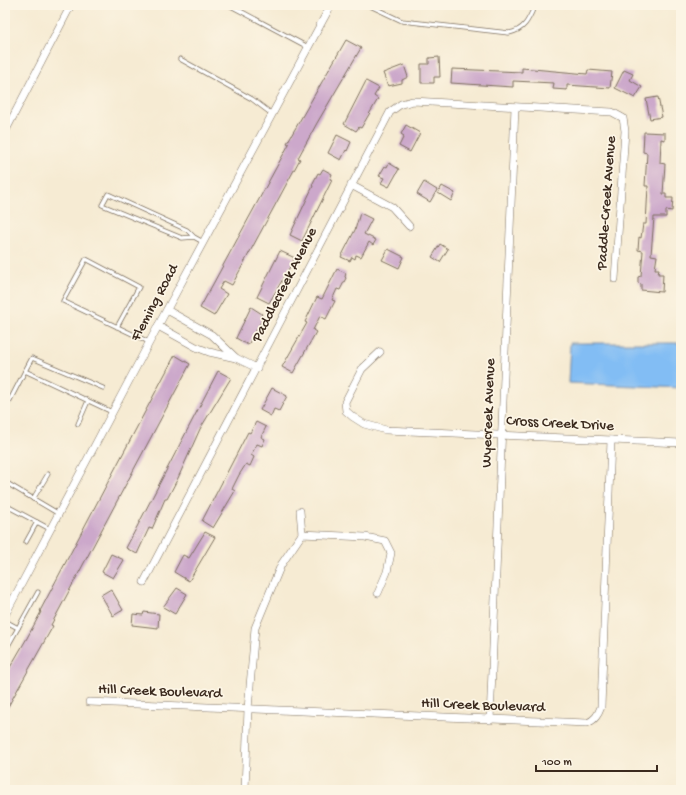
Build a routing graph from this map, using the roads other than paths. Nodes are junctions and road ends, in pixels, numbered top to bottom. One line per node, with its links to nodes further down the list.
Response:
1 (71, 5): 10 (street)
2 (229, 5): 6 (lane)
3 (331, 5): 6 (street, Fleming Road)
4 (368, 5): 5 (lane)
5 (535, 5)
6 (308, 46): 9 (street, Fleming Road)
7 (180, 59): 9 (lane)
8 (515, 107): 11 (street, Paddlecreek Avenue); 15 (street, Paddle-Creek Avenue); 29 (street, Wyecreek Avenue)
9 (272, 114): 14 (street, Fleming Road)
10 (5, 132)
11 (351, 185): 12 (street); 22 (street, Paddlecreek Avenue)
12 (409, 226)
13 (194, 237): 13 (lane); 14 (lane)
14 (203, 242): 16 (street, Fleming Road)
15 (615, 279)
16 (167, 310): 17 (street, Fleming Road); 21 (street)
17 (158, 326): 19 (street, Fleming Road); 21 (street)
18 (117, 327): 18 (lane); 19 (lane)
19 (149, 342): 27 (street, Fleming Road)
20 (380, 352): 29 (street, Cross Creek Drive)
21 (236, 358): 22 (street)
22 (257, 368): 43 (street, Paddlecreek Avenue)
23 (24, 371): 24 (lane); 25 (lane); 26 (lane)
24 (103, 388)
25 (88, 401): 27 (lane); 28 (lane)
26 (8, 402)
27 (112, 412): 38 (street, Fleming Road)
28 (78, 424)
29 (502, 434): 31 (street, Cross Creek Drive); 52 (street, Wyecreek Avenue)
30 (681, 437): 32 (lane)
31 (611, 440): 32 (street, Cross Creek Drive); 52 (street, Hill Creek Boulevard)
32 (681, 443)
33 (48, 474): 35 (lane)
34 (5, 482): 35 (lane)
35 (33, 498): 38 (lane)
36 (5, 505): 39 (lane)
37 (300, 511): 41 (street)
38 (59, 514): 40 (street, Fleming Road)
39 (37, 522): 40 (lane); 42 (lane)
40 (50, 529): 46 (street, Fleming Road)
41 (302, 534): 45 (street); 51 (street)
42 (26, 542)
43 (144, 582)
44 (38, 592): 48 (lane)
45 (378, 592)
46 (5, 615)
47 (5, 621): 48 (lane)
48 (18, 628): 49 (lane)
49 (5, 652)
50 (89, 702): 51 (street, Hill Creek Boulevard)
51 (248, 709): 52 (street, Hill Creek Boulevard); 53 (street)
52 (490, 720)
53 (245, 790)

